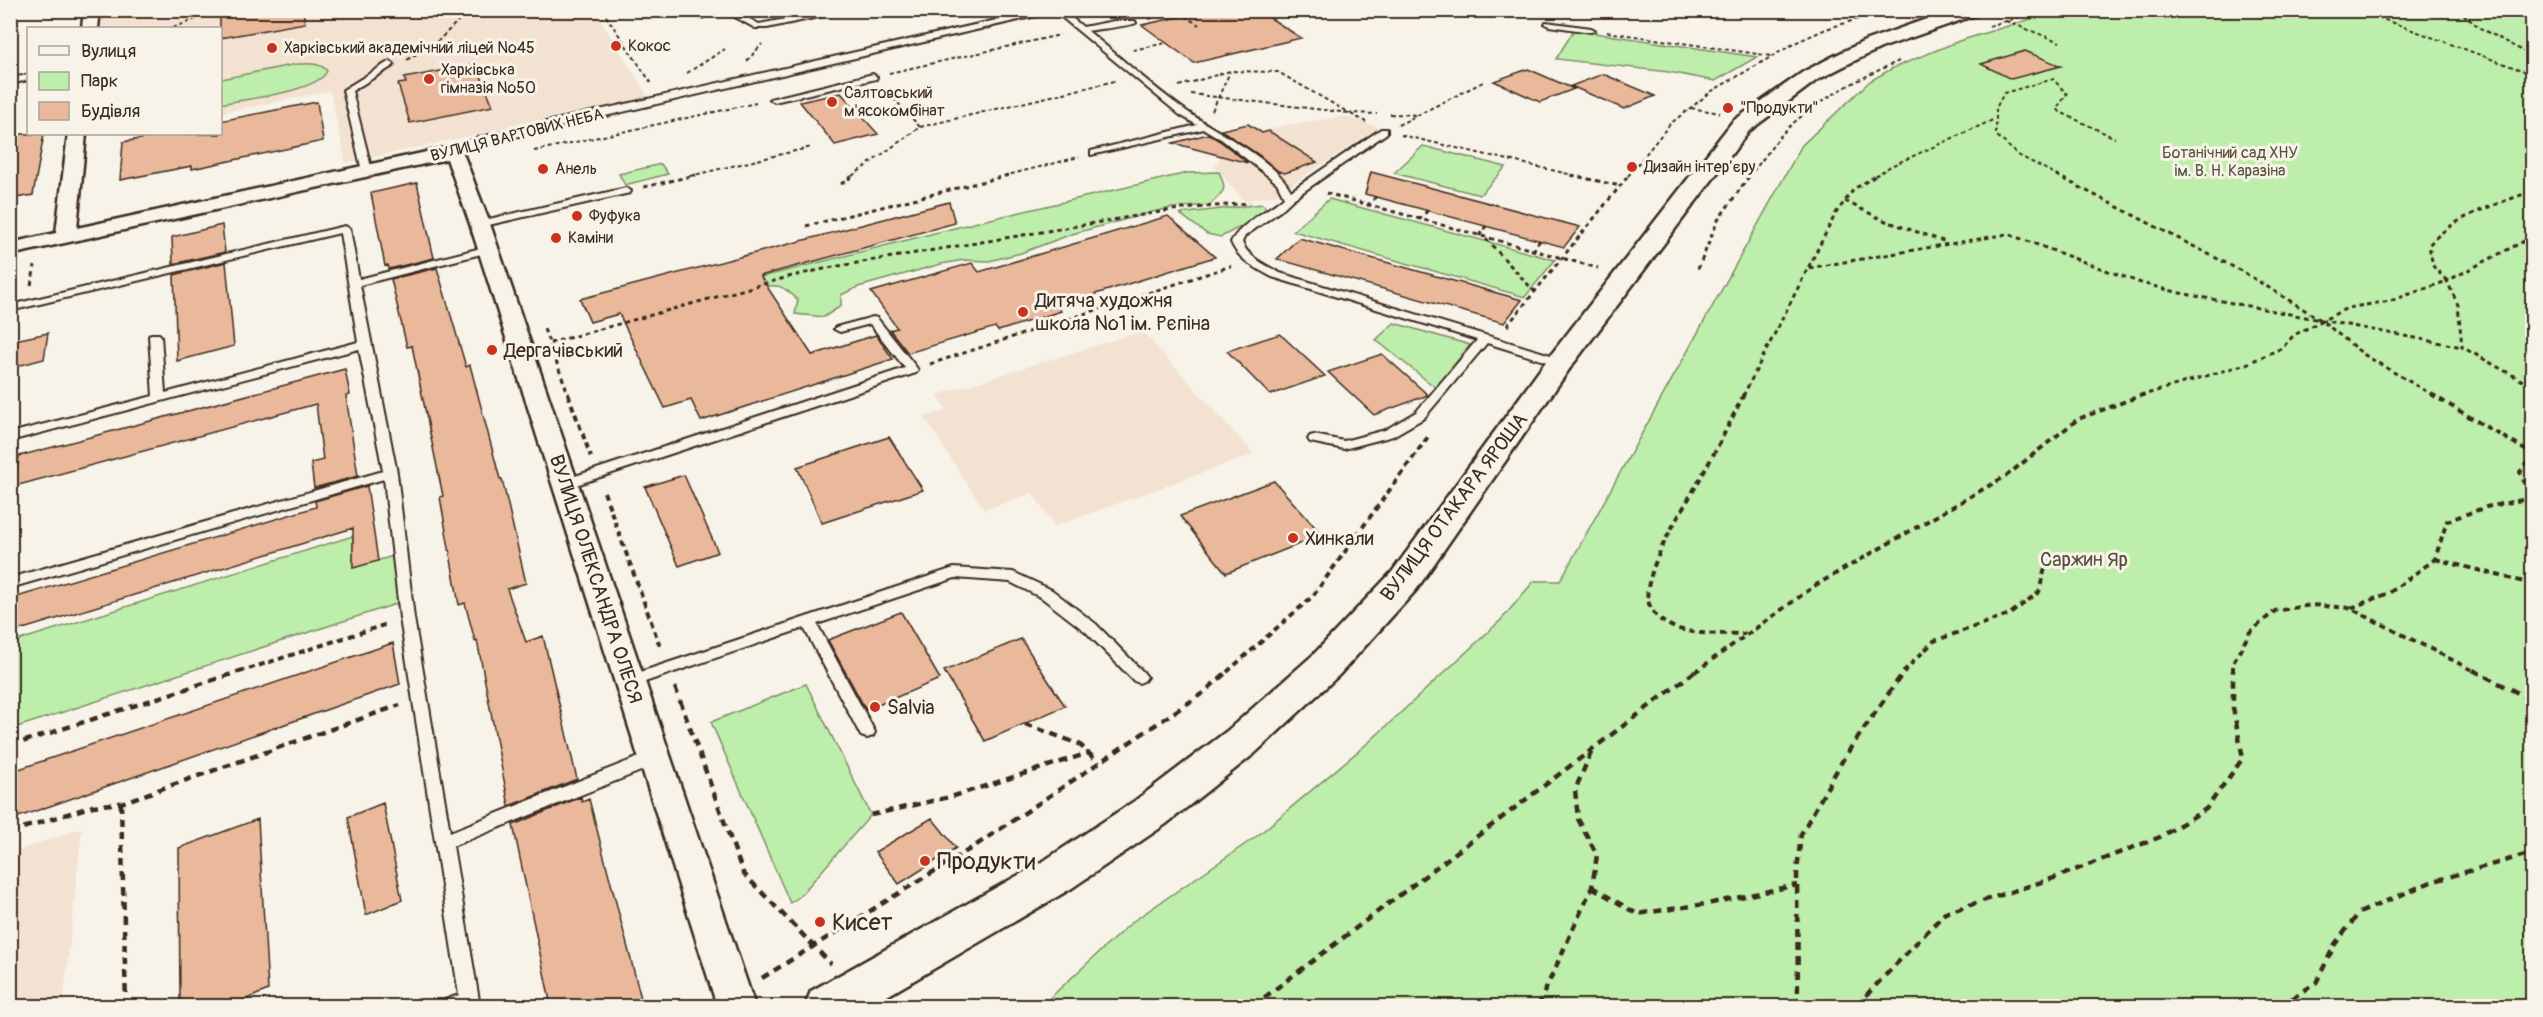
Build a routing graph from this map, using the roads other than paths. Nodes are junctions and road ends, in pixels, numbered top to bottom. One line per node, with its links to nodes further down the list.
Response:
1 (92, 10): 8 (street)
2 (726, 10): 3 (lane)
3 (848, 10)
4 (1057, 10): 9 (lane); 19 (street, ВУЛИЦЯ ВАРТОВИХ НЕБА)
5 (1978, 19): 33 (street, ВУЛИЦЯ ОТАКАРА ЯРОША)
6 (1132, 24): 9 (lane)
7 (1549, 24): 10 (lane)
8 (90, 27)
9 (1081, 30): 16 (lane)
10 (1591, 30)
11 (390, 64): 21 (lane)
12 (873, 77): 15 (lane)
13 (27, 78): 14 (lane)
14 (10, 81)
15 (774, 99)
16 (1205, 126): 20 (lane); 23 (lane)
17 (1384, 131): 23 (lane)
18 (77, 135): 24 (street)
19 (454, 152): 21 (street, ВУЛИЦЯ ВАРТОВИХ НЕБА); 25 (street, ВУЛИЦЯ ОЛЕКСАНДРА ОЛЕСЯ)
20 (1094, 153)
21 (367, 171): 24 (street, ВУЛИЦЯ ВАРТОВИХ НЕБА)
22 (626, 191): 25 (lane)
23 (1289, 197): 31 (lane)
24 (66, 237): 26 (street, ВУЛИЦЯ ВАРТОВИХ НЕБА)
25 (484, 237): 27 (lane); 38 (street, ВУЛИЦЯ ОЛЕКСАНДРА ОЛЕСЯ)
26 (10, 249)
27 (354, 283): 28 (lane); 32 (lane)
28 (10, 308)
29 (840, 329): 38 (lane)
30 (155, 336): 34 (lane)
31 (1490, 340): 33 (lane); 36 (lane)
32 (364, 344): 34 (lane); 37 (lane)
33 (1560, 362): 48 (street, ВУЛИЦЯ ОТАКАРА ЯРОША)
34 (159, 399): 35 (lane)
35 (10, 437)
36 (1314, 439)
37 (390, 473): 39 (lane); 45 (lane)
38 (566, 484): 42 (street, ВУЛИЦЯ ОЛЕКСАНДРА ОЛЕСЯ)
39 (10, 583)
40 (808, 622): 41 (lane); 42 (lane); 43 (lane)
41 (1139, 676)
42 (630, 681): 44 (street, ВУЛИЦЯ ОЛЕКСАНДРА ОЛЕСЯ)
43 (867, 732)
44 (655, 758): 45 (lane); 47 (street, ВУЛИЦЯ ОЛЕКСАНДРА ОЛЕСЯ)
45 (443, 842): 46 (lane)
46 (452, 1006)
47 (736, 1006)
48 (828, 1006)

